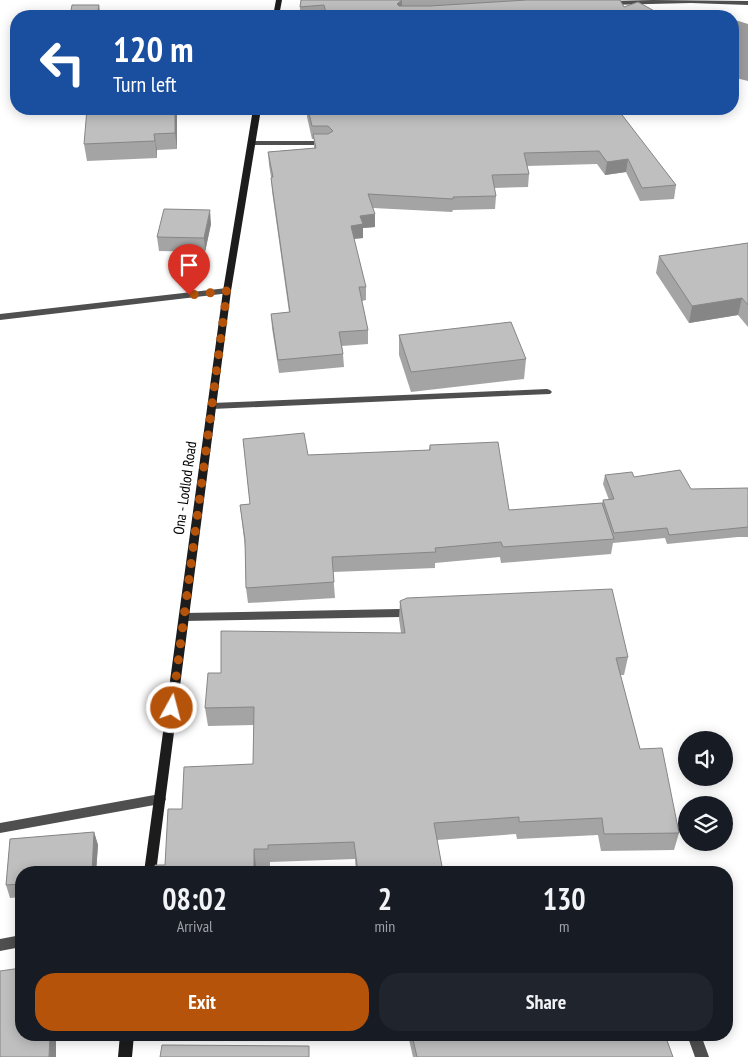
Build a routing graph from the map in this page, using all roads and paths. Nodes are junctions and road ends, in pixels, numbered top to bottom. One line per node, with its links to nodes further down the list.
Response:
1 (691, 1): 2 (street); 3 (street)
2 (748, 3)
3 (598, 4)
4 (256, 115): 5 (main road, Ona - Lodlod Road)
5 (252, 143): 6 (street); 7 (main road, Ona - Lodlod Road)
6 (328, 143)
7 (227, 291): 8 (street); 10 (main road, Ona - Lodlod Road)
8 (0, 317)
9 (547, 392): 10 (street)
10 (212, 406): 12 (main road, Ona - Lodlod Road)
11 (400, 613): 12 (street)
12 (184, 617): 13 (main road, Ona - Lodlod Road)
13 (160, 799): 14 (street); 15 (main road, Ona - Lodlod Road)
14 (0, 828)
15 (151, 866)
16 (15, 942): 17 (street)
17 (0, 945)
18 (126, 1041): 20 (main road)
19 (696, 1041): 21 (street)
20 (124, 1057)
21 (702, 1057)

